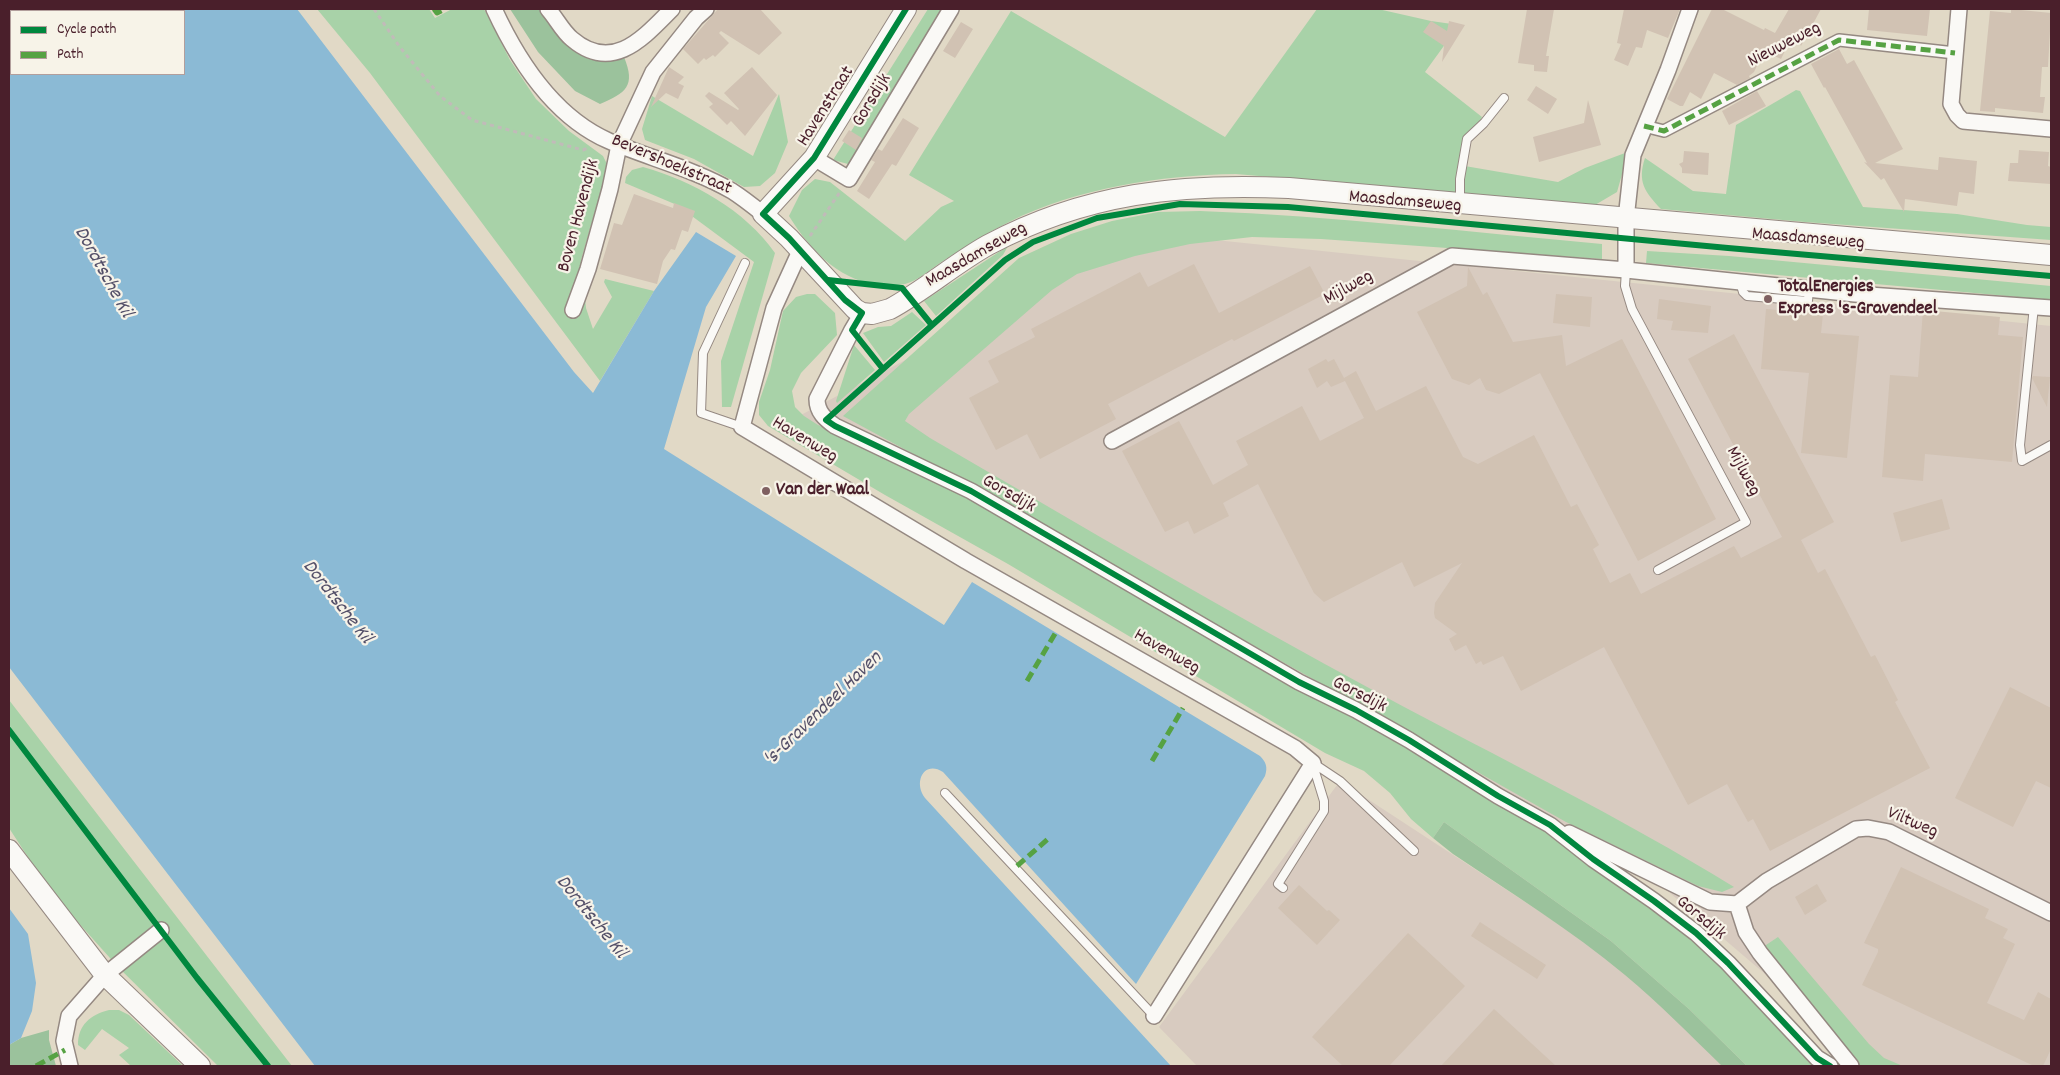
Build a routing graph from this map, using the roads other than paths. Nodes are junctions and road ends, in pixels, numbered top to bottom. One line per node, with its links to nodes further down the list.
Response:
1 (494, 9): 13 (street, Bevershoekstraat)
2 (548, 9): 3 (street)
3 (672, 9)
4 (706, 9): 13 (street, Boven Havendijk)
5 (906, 9): 14 (street, Havenstraat)
6 (952, 9): 14 (street, Gorsdijk)
7 (1690, 9): 11 (street)
8 (1959, 9): 9 (street)
9 (1955, 53): 11 (street, Nieuweweg); 12 (street)
10 (1504, 98): 15 (lane)
11 (1644, 126): 17 (street)
12 (2051, 129)
13 (613, 142): 16 (street, Bevershoekstraat); 24 (street, Boven Havendijk)
14 (814, 158): 16 (street, Havenstraat)
15 (1460, 204): 17 (street, Maasdamseweg); 25 (street, Maasdamseweg)
16 (762, 214): 18 (street, Bevershoekstraat)
17 (1626, 219): 19 (street, Maasdamseweg); 21 (street, Mijlweg)
18 (800, 251): 25 (street, Bevershoekstraat); 26 (street, Havenweg)
19 (2051, 255)
20 (745, 263): 26 (lane, Havenweg)
21 (1626, 270): 22 (street, Mijlweg); 27 (street, Mijlweg); 29 (lane, Mijlweg)
22 (2034, 306): 23 (street, Mijlweg); 28 (lane)
23 (2051, 308)
24 (574, 310)
25 (862, 314): 32 (street, Gorsdijk)
26 (742, 427): 30 (street, Havenweg)
27 (1112, 441)
28 (2051, 448)
29 (1658, 570)
30 (1313, 763): 34 (lane); 35 (lane); 40 (street)
31 (945, 793): 40 (lane)
32 (1550, 825): 36 (street, Gorsdijk); 43 (street, Gorsdijk)
33 (9, 850): 39 (street)
34 (1414, 851)
35 (1283, 888)
36 (1737, 904): 37 (street, Viltweg); 44 (street, Gorsdijk)
37 (2051, 912)
38 (161, 930): 39 (street)
39 (105, 975): 41 (street); 42 (street)
40 (1154, 1016)
41 (70, 1066)
42 (200, 1066)
43 (1830, 1066)
44 (1851, 1066)

